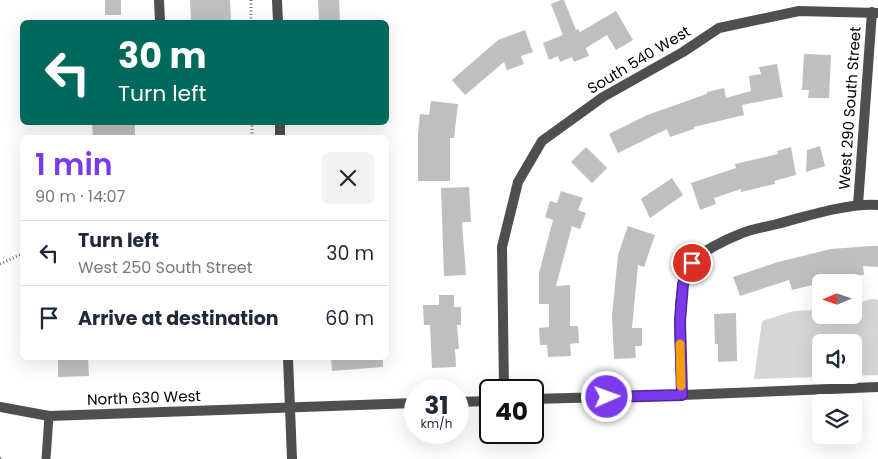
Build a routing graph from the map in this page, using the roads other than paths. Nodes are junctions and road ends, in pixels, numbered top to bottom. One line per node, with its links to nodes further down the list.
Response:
1 (159, 0): 4 (street)
2 (277, 0): 5 (street)
3 (875, 13): 6 (street, West 290 South Street); 9 (street, South 540 West)
4 (160, 20)
5 (278, 20)
6 (858, 205): 7 (street); 11 (street)
7 (878, 205)
8 (288, 360): 15 (street)
9 (504, 379)
10 (878, 387): 11 (street)
11 (682, 395): 12 (street)
12 (544, 399)
13 (404, 403): 15 (street, North 630 West)
14 (0, 407): 16 (street, North 630 West)
15 (290, 407): 16 (street, North 630 West); 18 (street)
16 (49, 416): 17 (lane)
17 (46, 459)
18 (292, 459)

